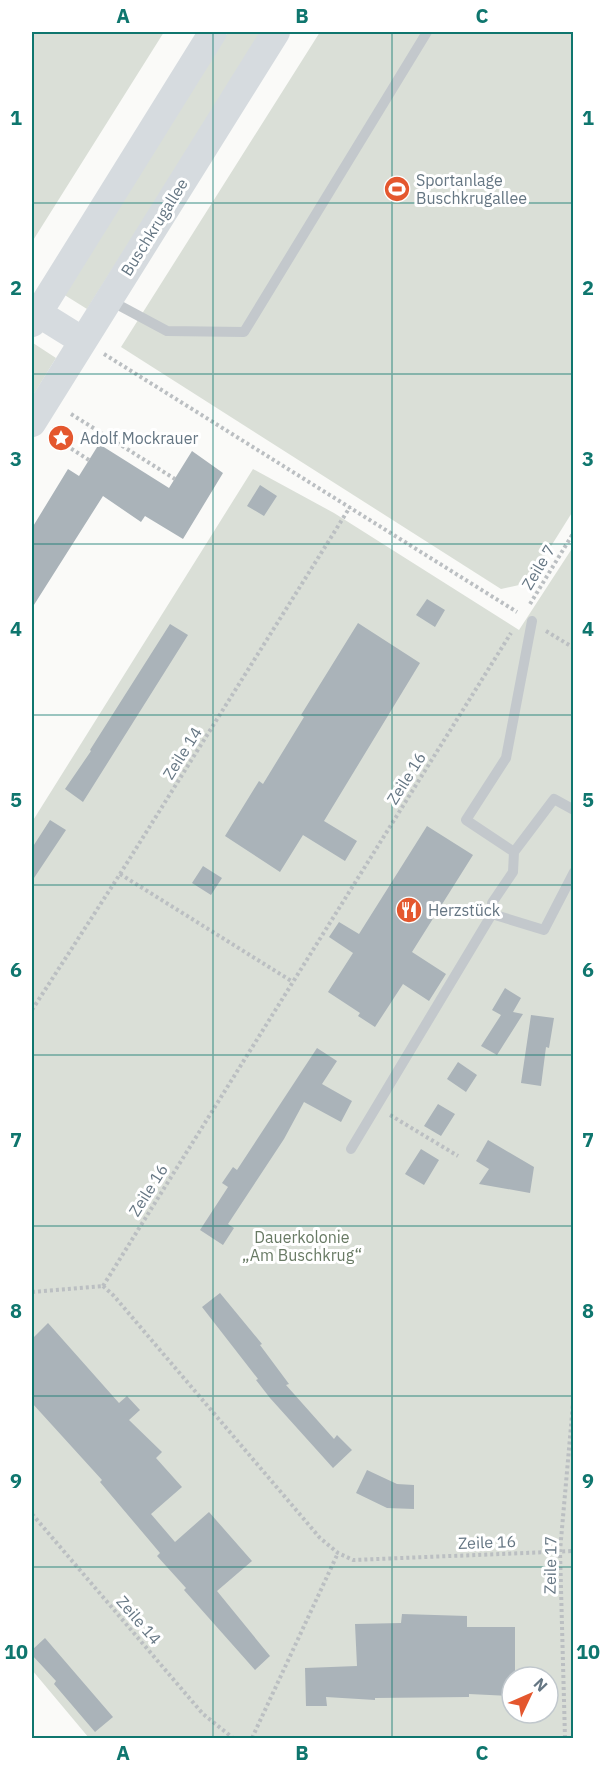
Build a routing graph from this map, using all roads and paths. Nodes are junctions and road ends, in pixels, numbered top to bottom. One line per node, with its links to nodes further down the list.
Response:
1 (213, 32): 5 (main road)
2 (276, 32): 4 (main road, Buschkrugallee)
3 (427, 32): 4 (lane)
4 (108, 300): 6 (main road, Buschkrugallee)
5 (35, 318): 6 (main road)
6 (83, 341): 8 (main road, Buschkrugallee); 12 (path)
7 (71, 414): 11 (path)
8 (32, 423)
9 (56, 439): 10 (path)
10 (89, 460)
11 (175, 479)
12 (350, 507): 14 (path); 19 (path, Zeile 14)
13 (573, 532): 14 (path, Zeile 7)
14 (527, 619): 15 (path); 17 (lane); 21 (path, Zeile 16)
15 (573, 648)
16 (573, 810): 17 (lane)
17 (514, 852): 20 (lane)
18 (573, 872): 20 (lane)
19 (120, 874): 21 (path); 22 (path, Zeile 14)
20 (492, 914): 23 (lane)
21 (293, 982): 26 (path, Zeile 16)
22 (32, 1010)
23 (377, 1107): 24 (lane); 25 (path)
24 (351, 1149)
25 (458, 1156)
26 (103, 1286): 27 (path); 32 (path, Zeile 16)
27 (32, 1292)
28 (573, 1392): 30 (path, Zeile 17)
29 (32, 1514): 33 (path, Zeile 14)
30 (560, 1551): 31 (path, Zeile 16); 32 (path, Zeile 16); 35 (path, Zeile 17)
31 (573, 1551)
32 (339, 1553): 34 (path)
33 (233, 1738)
34 (252, 1738)
35 (565, 1738)

